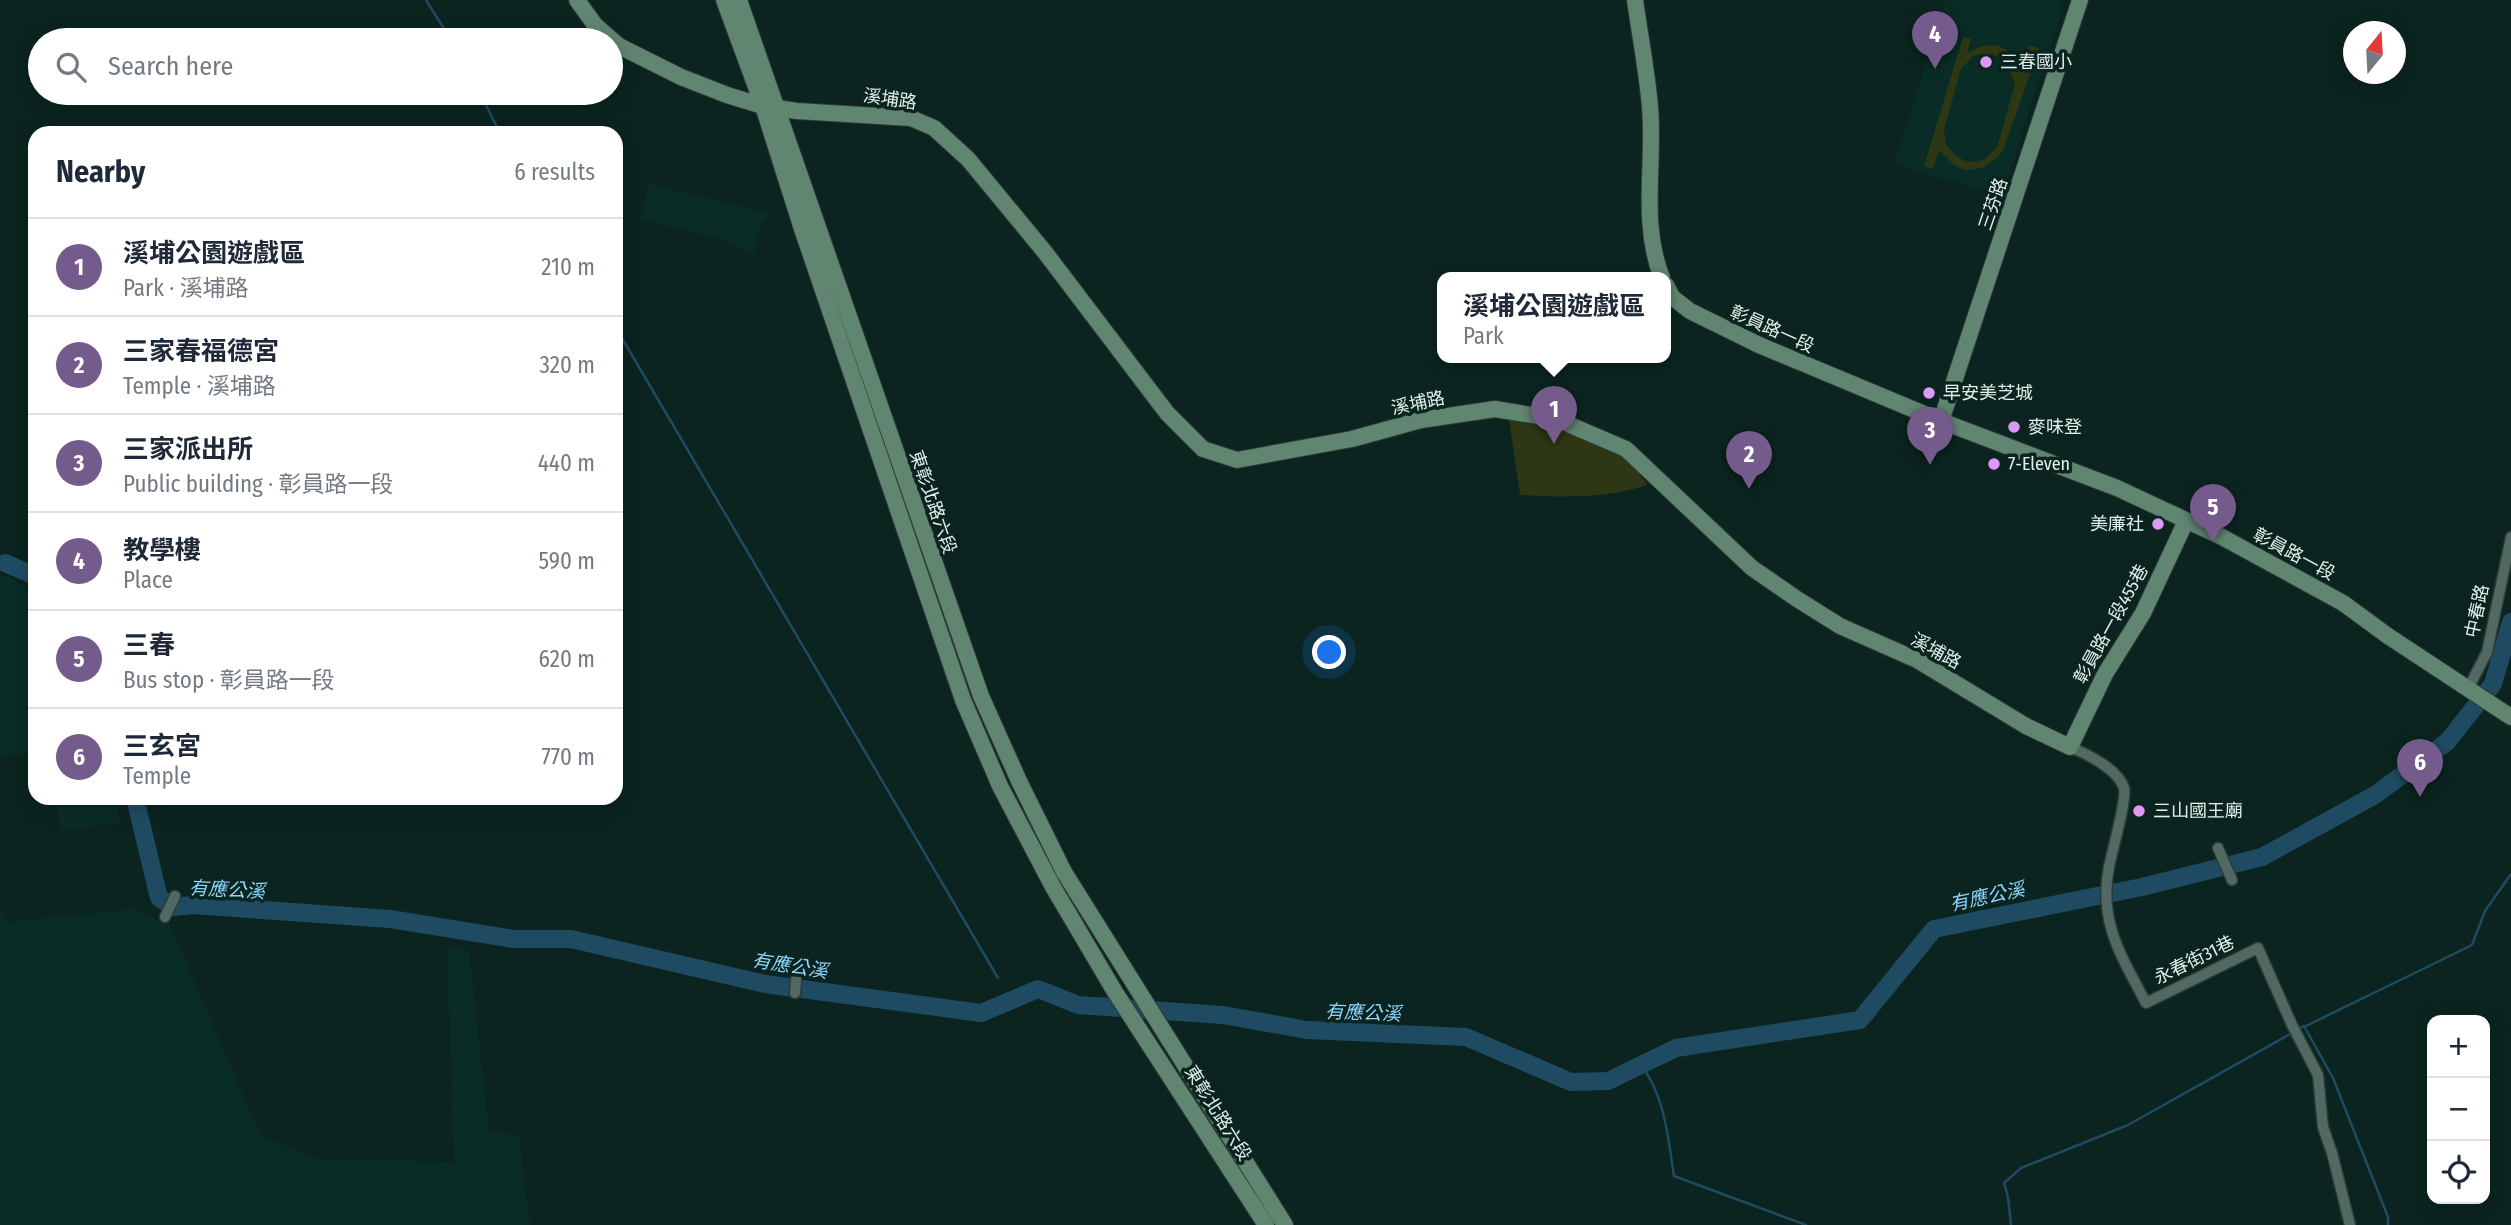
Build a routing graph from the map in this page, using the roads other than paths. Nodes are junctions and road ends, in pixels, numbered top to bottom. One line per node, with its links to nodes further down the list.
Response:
1 (577, 0): 6 (street, 溪埔路)
2 (724, 0): 8 (street, 東彰北路六段)
3 (738, 0): 8 (street, 東彰北路六段)
4 (1635, 0): 9 (street)
5 (2080, 0): 11 (street, 三芬路)
6 (598, 28)
7 (623, 48): 8 (street, 溪埔路)
8 (770, 107): 16 (street, 溪埔路); 24 (street, 東彰北路六段); 25 (street, 東彰北路六段)
9 (1660, 272)
10 (1671, 295): 11 (street, 彰員路一段)
11 (1941, 421): 12 (street, 彰員路一段)
12 (2186, 520): 14 (street, 彰員路一段); 16 (street, 彰員路一段455巷)
13 (2511, 537): 14 (street, 中春路)
14 (2470, 691): 15 (street, 彰員路一段)
15 (2507, 716)
16 (2070, 747): 23 (street, 溪埔路)
17 (2218, 848): 18 (street)
18 (2232, 880)
19 (175, 896): 20 (street)
20 (165, 917)
21 (797, 971): 22 (street)
22 (795, 993)
23 (2146, 1003): 26 (street, 永春街31巷)
24 (1266, 1225)
25 (1285, 1225)
26 (2350, 1225)

